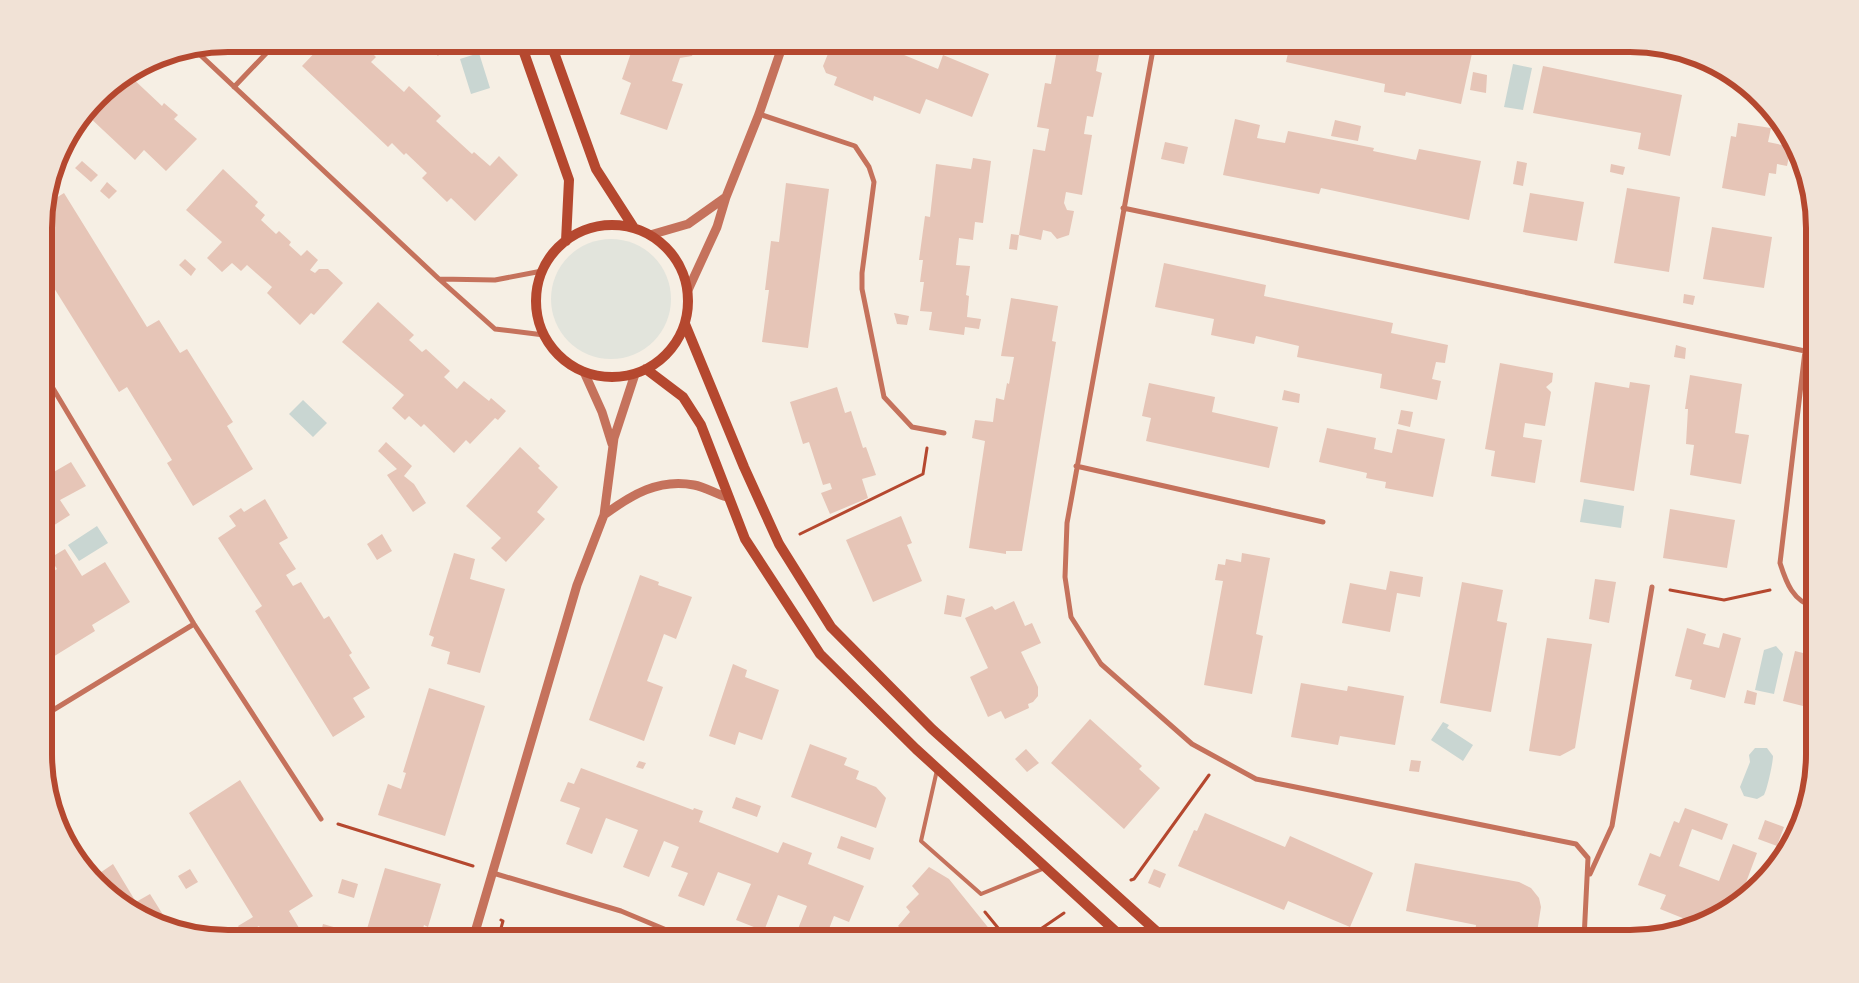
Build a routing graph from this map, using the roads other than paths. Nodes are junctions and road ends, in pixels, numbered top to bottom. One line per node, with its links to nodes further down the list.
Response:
1 (1152, 52): 10 (street)
2 (266, 53): 7 (street)
3 (524, 53): 13 (main road)
4 (554, 53): 11 (main road)
5 (780, 53): 8 (street)
6 (200, 55): 7 (street)
7 (234, 87): 15 (street)
8 (759, 114): 9 (street); 25 (street)
9 (726, 196): 12 (street); 16 (street)
10 (1123, 208): 20 (street); 27 (street)
11 (634, 228): 12 (main road); 13 (main road)
12 (650, 236): 16 (main road)
13 (566, 241): 14 (main road)
14 (542, 271): 15 (street); 18 (main road)
15 (439, 279): 18 (street)
16 (688, 290): 17 (main road)
17 (685, 324): 21 (main road); 43 (main road)
18 (544, 335): 22 (main road)
19 (1806, 346): 20 (street)
20 (1805, 351): 32 (street)
21 (646, 369): 23 (main road); 28 (main road)
22 (584, 372): 23 (main road); 26 (street)
23 (635, 374): 26 (street)
24 (53, 389): 33 (street)
25 (944, 433)
26 (613, 447): 29 (street)
27 (1076, 466): 30 (street); 39 (street)
28 (727, 498): 29 (street); 35 (main road)
29 (604, 515): 38 (street)
30 (1323, 522)
31 (1652, 587): 39 (street)
32 (1806, 605)
33 (194, 624): 34 (street); 36 (street)
34 (52, 711)
35 (937, 768): 37 (main road); 37 (lane)
36 (320, 819)
37 (1046, 868): 42 (main road)
38 (493, 873): 40 (street); 41 (street)
39 (1588, 876): 44 (street)
40 (476, 930)
41 (666, 930)
42 (1114, 930)
43 (1155, 930)
44 (1585, 930)

